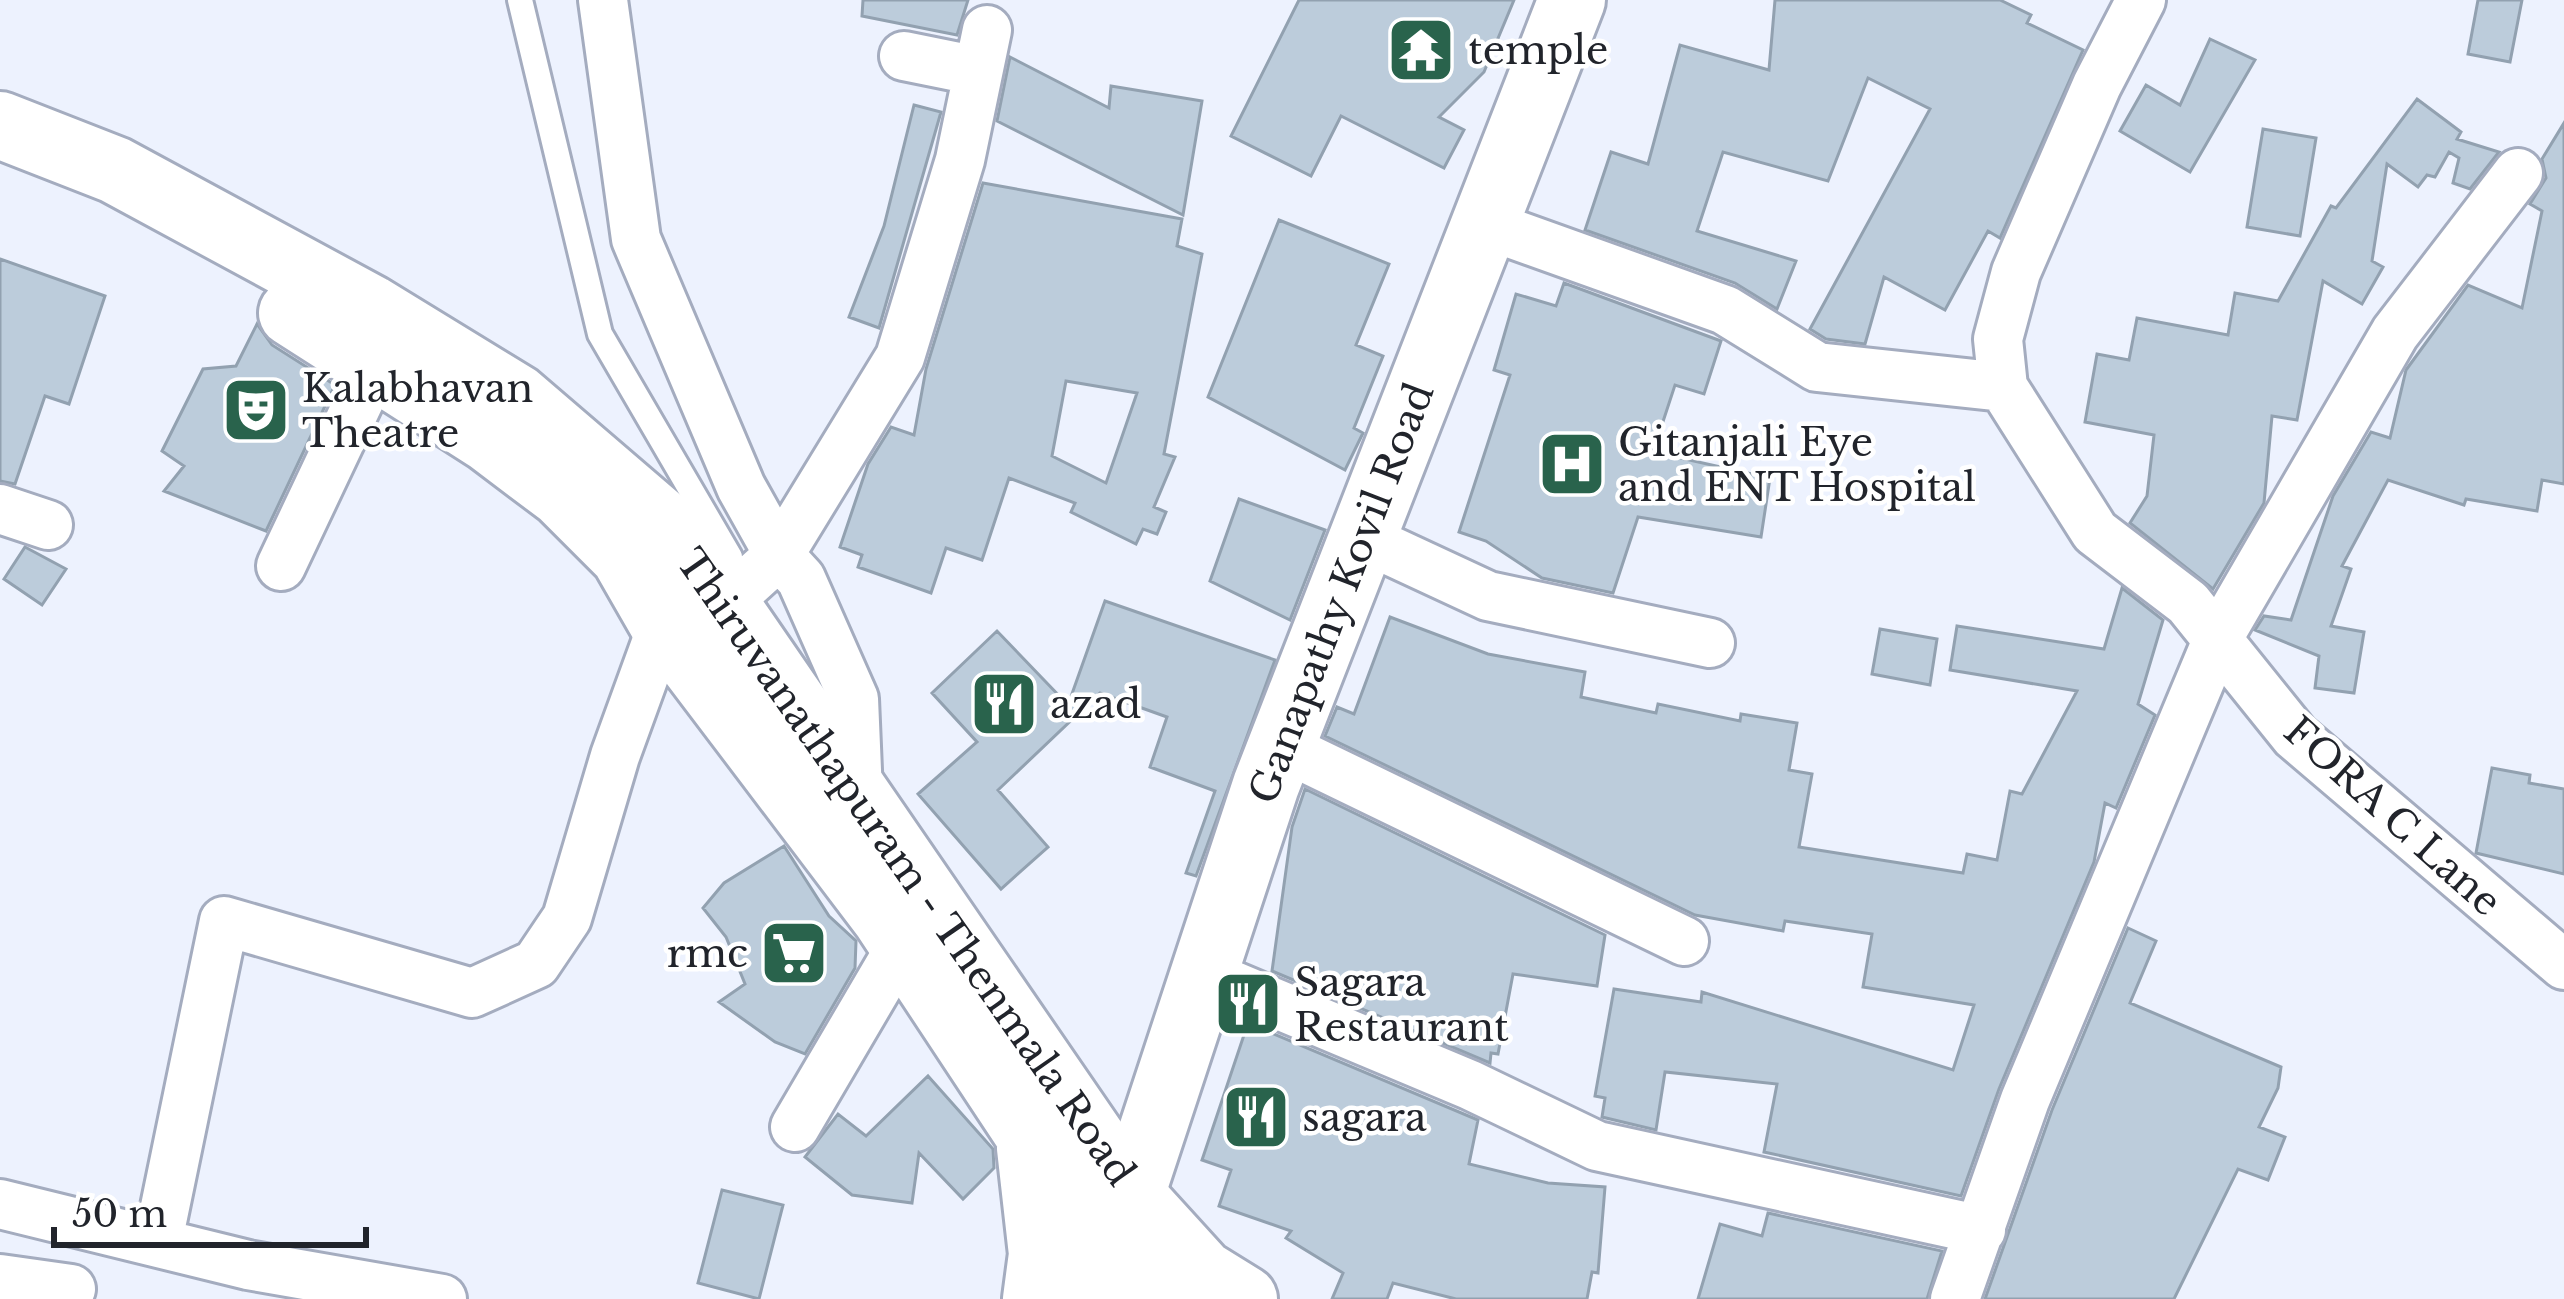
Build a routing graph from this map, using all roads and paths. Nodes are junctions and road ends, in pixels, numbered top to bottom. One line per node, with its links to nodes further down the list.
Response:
1 (520, 0): 16 (lane)
2 (603, 0): 16 (street)
3 (1573, 0): 9 (main road, Ganapathy Kovil Road)
4 (2141, 0): 11 (street)
5 (904, 56): 16 (street)
6 (0, 125): 16 (main road, Thiruvanathapuram - Thenmala Road)
7 (0, 166): 10 (main road, Thiruvanathapuram - Thenmala Road)
8 (2518, 172): 18 (street)
9 (1482, 224): 11 (street); 14 (main road, Ganapathy Kovil Road)
10 (376, 365): 15 (street); 17 (main road, Thiruvanathapuram - Thenmala Road)
11 (2003, 386): 18 (street, FORA C Lane)
12 (0, 509): 13 (street)
13 (48, 525)
14 (1361, 537): 19 (street); 20 (main road, Ganapathy Kovil Road)
15 (281, 566)
16 (751, 581): 30 (main road, Thiruvanathapuram - Thenmala Road)
17 (663, 624): 22 (main road, Thiruvanathapuram - Thenmala Road); 29 (street)
18 (2218, 638): 23 (street, FORA C Lane); 28 (street)
19 (1710, 643)
20 (1281, 746): 21 (street); 24 (main road, Ganapathy Kovil Road)
21 (1684, 941)
22 (903, 944): 25 (street); 26 (main road, Thiruvanathapuram - Thenmala Road)
23 (2564, 965)
24 (1205, 974): 28 (street); 30 (main road, Ganapathy Kovil Road)
25 (795, 1127)
26 (1027, 1132): 30 (main road, Thiruvanathapuram - Thenmala Road); 35 (main road)
27 (0, 1204): 29 (street)
28 (1981, 1230): 38 (street)
29 (158, 1241): 32 (street)
30 (1103, 1247): 36 (main road, Thiruvanathapuram - Thenmala Road); 37 (main road, Thiruvanathapuram - Thenmala Road)
31 (0, 1279): 33 (street)
32 (244, 1282): 34 (street)
33 (71, 1289)
34 (442, 1299)
35 (1036, 1299)
36 (1149, 1299)
37 (1244, 1299)
38 (1955, 1299)

